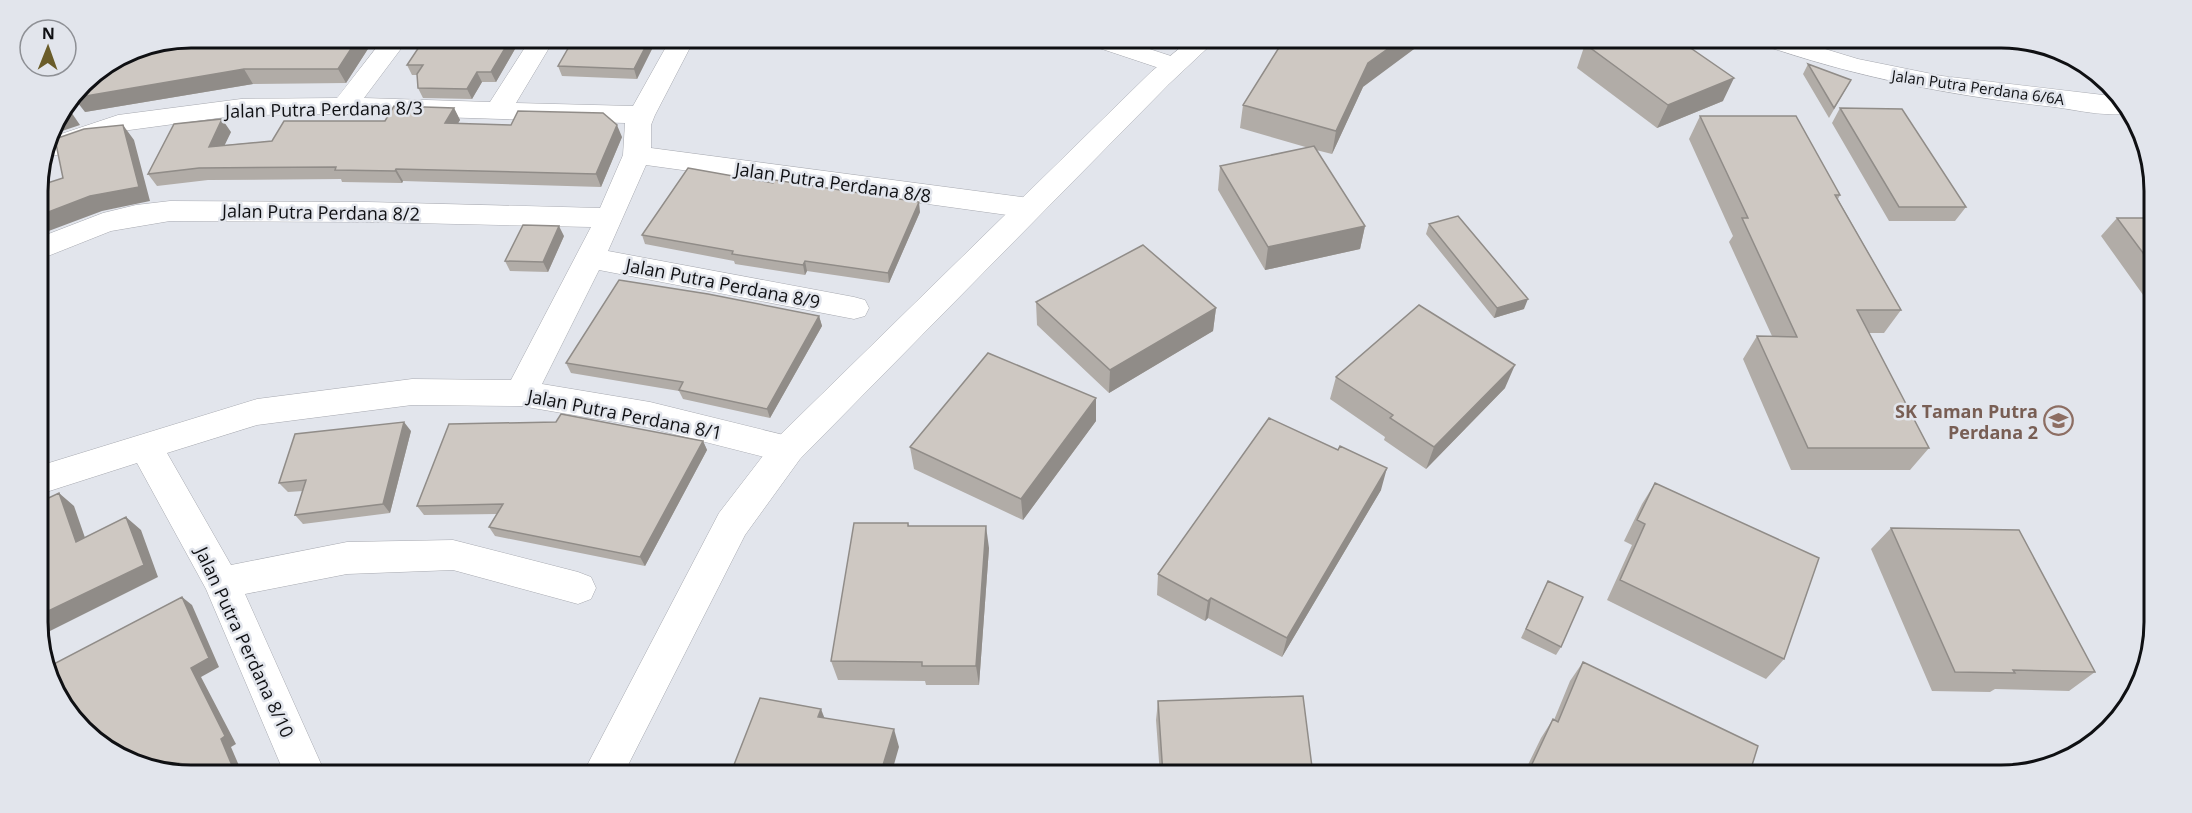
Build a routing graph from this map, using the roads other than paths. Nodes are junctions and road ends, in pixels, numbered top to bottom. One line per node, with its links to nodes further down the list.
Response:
1 (389, 48): 9 (street)
2 (537, 48): 10 (street)
3 (678, 48): 11 (street)
4 (1123, 48): 7 (street)
5 (1194, 48): 7 (street)
6 (1793, 48): 8 (street, Jalan Putra Perdana 6/6A)
7 (1174, 65): 14 (street)
8 (2115, 105)
9 (345, 106): 10 (street, Jalan Putra Perdana 8/3); 12 (street, Jalan Putra Perdana 8/3)
10 (498, 110): 11 (street, Jalan Putra Perdana 8/3)
11 (642, 115): 13 (street)
12 (56, 145)
13 (638, 155): 14 (street, Jalan Putra Perdana 8/8); 15 (street)
14 (1029, 208): 21 (street)
15 (610, 218): 16 (street, Jalan Putra Perdana 8/2); 17 (street)
16 (48, 246)
17 (591, 258): 18 (street, Jalan Putra Perdana 8/9); 19 (street)
18 (854, 308)
19 (521, 393): 20 (street, Jalan Putra Perdana 8/1); 21 (street, Jalan Putra Perdana 8/1)
20 (146, 447): 22 (street, Jalan Putra Perdana 8/1); 23 (street, Jalan Putra Perdana 8/10)
21 (788, 450): 26 (street)
22 (48, 477)
23 (222, 583): 24 (street); 25 (street, Jalan Putra Perdana 8/10)
24 (578, 588)
25 (300, 765)
26 (608, 765)

